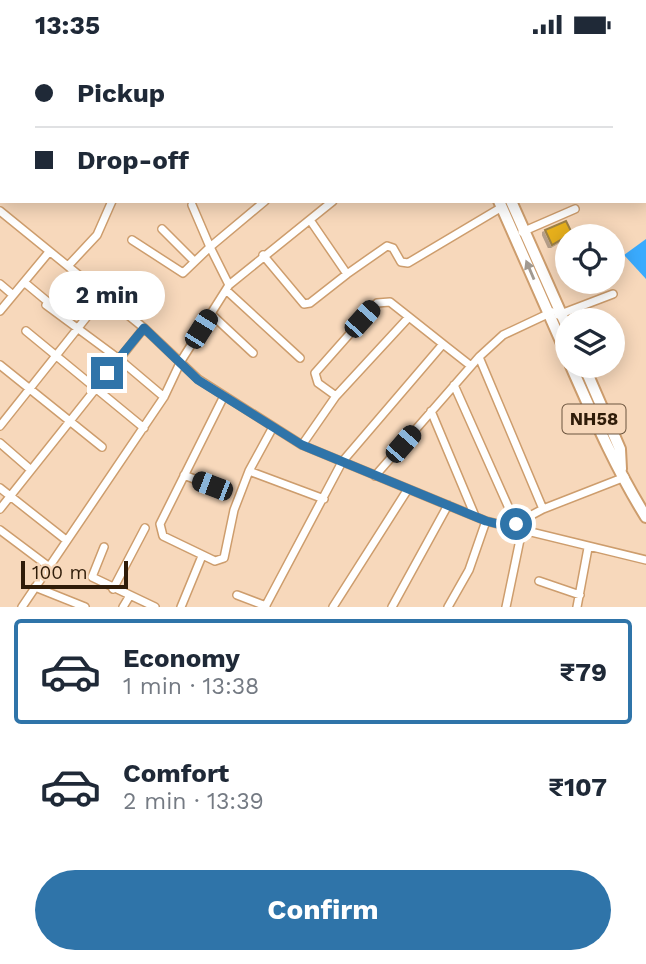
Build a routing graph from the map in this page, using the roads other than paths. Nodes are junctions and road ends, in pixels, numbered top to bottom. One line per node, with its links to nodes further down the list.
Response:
1 (111, 203): 16 (street)
2 (263, 203): 12 (street)
3 (331, 203): 8 (street)
4 (504, 203): 10 (highway); 17 (street)
5 (192, 205): 12 (street)
6 (575, 208): 10 (street)
7 (0, 211): 13 (street)
8 (310, 220): 14 (street); 17 (street)
9 (162, 229): 15 (street)
10 (520, 233): 27 (highway)
11 (132, 240): 15 (street)
12 (210, 247): 15 (street); 20 (street)
13 (49, 252): 16 (street); 18 (street)
14 (263, 255): 17 (street); 20 (street)
15 (194, 261)
16 (68, 266): 21 (street)
17 (347, 274)
18 (24, 282): 23 (street); 29 (street)
19 (0, 284): 23 (street)
20 (228, 287): 26 (street); 36 (street)
21 (105, 294): 29 (street); 30 (street)
22 (613, 294): 24 (street)
23 (13, 295): 25 (street)
24 (570, 308)
25 (0, 311)
26 (211, 313): 33 (street); 38 (street)
27 (555, 313): 35 (street)
28 (408, 317): 32 (street); 47 (street); 47 (street)
29 (78, 327): 34 (street); 37 (street)
30 (144, 328): 37 (street); 38 (street)
31 (26, 331): 34 (street)
32 (443, 344): 40 (street); 57 (street)
33 (253, 353)
34 (55, 356): 44 (street); 45 (street)
35 (479, 357): 40 (street); 70 (street)
36 (300, 358)
37 (119, 359): 44 (street); 48 (street)
38 (181, 361): 46 (street); 48 (street)
39 (0, 365): 45 (street)
40 (471, 366): 43 (street)
41 (577, 378): 60 (highway, NH58)
42 (589, 378): 60 (highway, NH58)
43 (454, 385): 49 (street); 74 (street)
44 (96, 387): 50 (street); 53 (street)
45 (29, 389): 50 (street); 51 (street)
46 (224, 395): 52 (street); 61 (street)
47 (337, 396): 55 (street)
48 (164, 397): 53 (street)
49 (431, 411): 62 (street); 71 (street)
50 (69, 422): 56 (street); 58 (street)
51 (0, 426)
52 (273, 427): 55 (street); 59 (street)
53 (144, 428): 78 (street)
54 (0, 443): 58 (street)
55 (302, 445): 57 (street)
56 (102, 447)
57 (342, 462): 62 (street); 67 (street)
58 (31, 470): 66 (street)
59 (249, 471): 67 (street); 81 (street)
60 (623, 473): 70 (street); 72 (highway, NH58)
61 (184, 475): 63 (street); 81 (street)
62 (375, 476): 65 (street)
63 (212, 486)
64 (0, 488): 66 (street)
65 (408, 489): 68 (street); 96 (street)
66 (10, 496): 69 (street); 78 (street)
67 (324, 499): 90 (street)
68 (448, 505): 71 (street); 97 (street)
69 (0, 509)
70 (543, 509): 74 (street)
71 (475, 516): 73 (street)
72 (646, 517)
73 (486, 521): 74 (street); 98 (street)
74 (513, 525): 77 (street)
75 (145, 528): 86 (street)
76 (0, 530): 83 (street)
77 (522, 530): 80 (street); 99 (street)
78 (66, 540): 83 (street)
79 (104, 547): 86 (street)
80 (588, 548): 82 (street); 88 (street)
81 (202, 556): 95 (street)
82 (646, 560)
83 (48, 566): 85 (street)
84 (539, 581): 88 (street)
85 (36, 587): 91 (street); 92 (street)
86 (113, 589): 89 (street)
87 (237, 595): 90 (street)
88 (579, 595): 100 (street)
89 (129, 597): 93 (street); 94 (street)
90 (265, 606)
91 (22, 607)
92 (85, 607)
93 (123, 607)
94 (155, 607)
95 (181, 607)
96 (333, 607)
97 (392, 607)
98 (448, 607)
99 (506, 607)
100 (577, 607)

